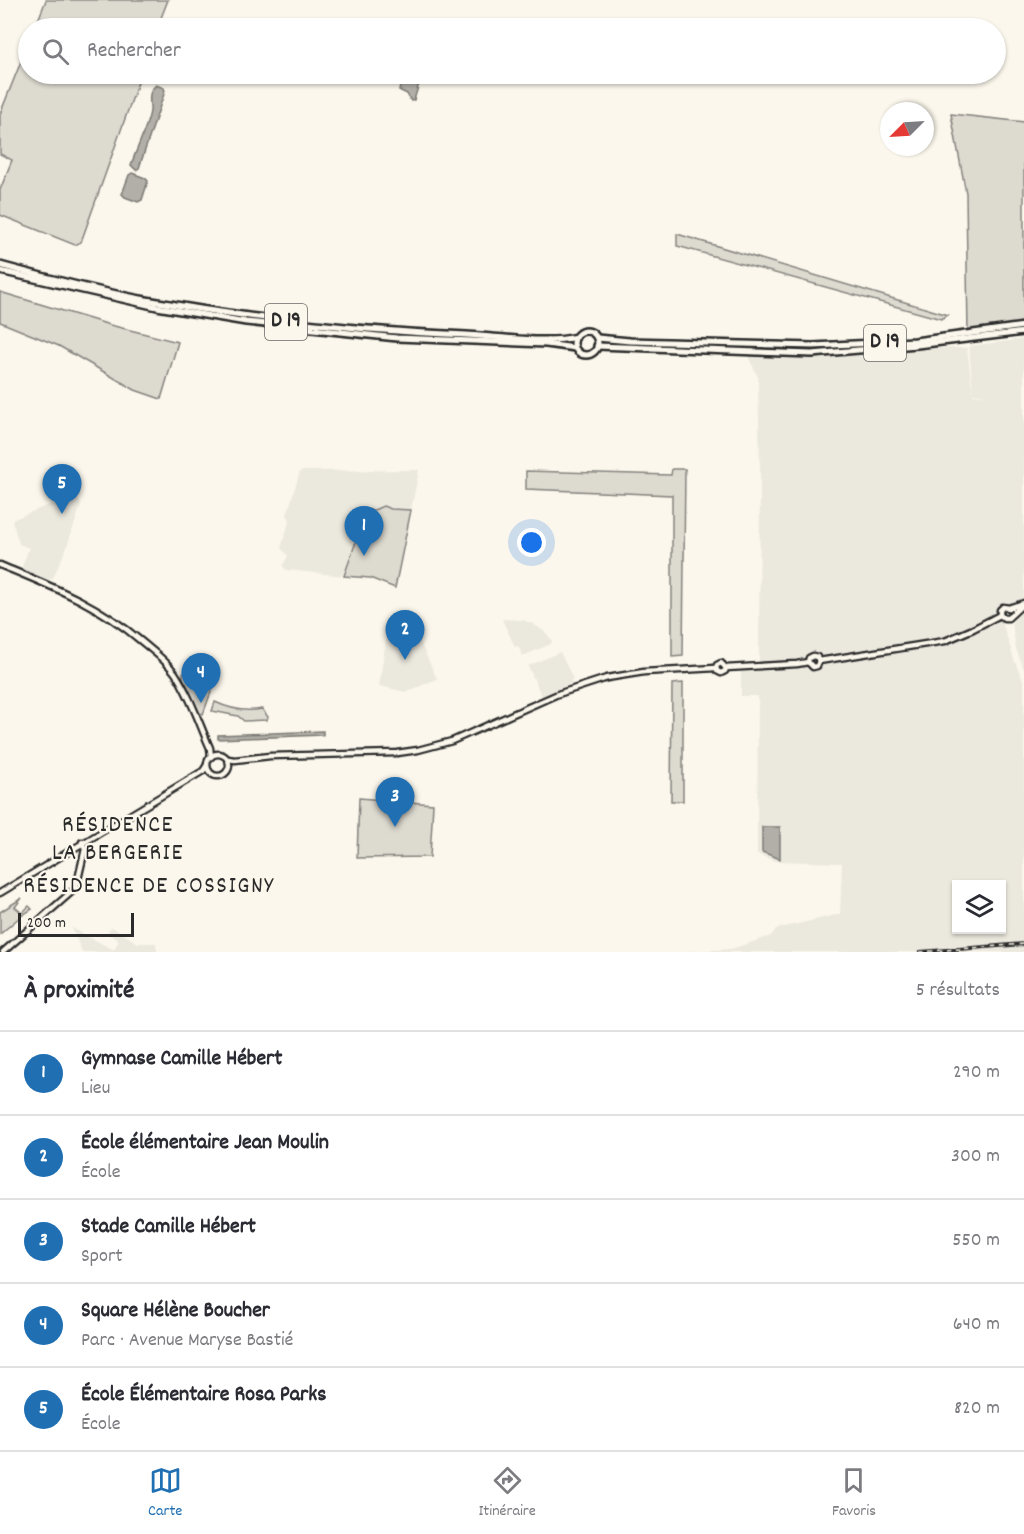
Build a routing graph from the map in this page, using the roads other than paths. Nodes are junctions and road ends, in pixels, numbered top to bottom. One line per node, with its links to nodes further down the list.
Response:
1 (0, 265): 5 (main road, D 19)
2 (0, 272): 8 (main road, D 19)
3 (1024, 326): 6 (main road, D 19)
4 (1024, 332): 7 (main road, D 19)
5 (576, 337): 6 (main road); 8 (main road)
6 (597, 338): 7 (main road)
7 (597, 346): 8 (main road)
8 (575, 348)
9 (0, 565): 14 (street)
10 (1024, 603): 11 (street); 13 (street)
11 (1009, 608): 12 (street); 13 (street)
12 (1000, 615): 13 (street); 17 (street)
13 (1011, 615)
14 (210, 748): 15 (street); 16 (street)
15 (217, 754): 16 (street); 17 (street)
16 (211, 757): 18 (street)
17 (231, 761): 18 (street)
18 (208, 768): 19 (street)
19 (82, 842): 20 (street); 21 (street)
20 (0, 893)
21 (3, 952)

